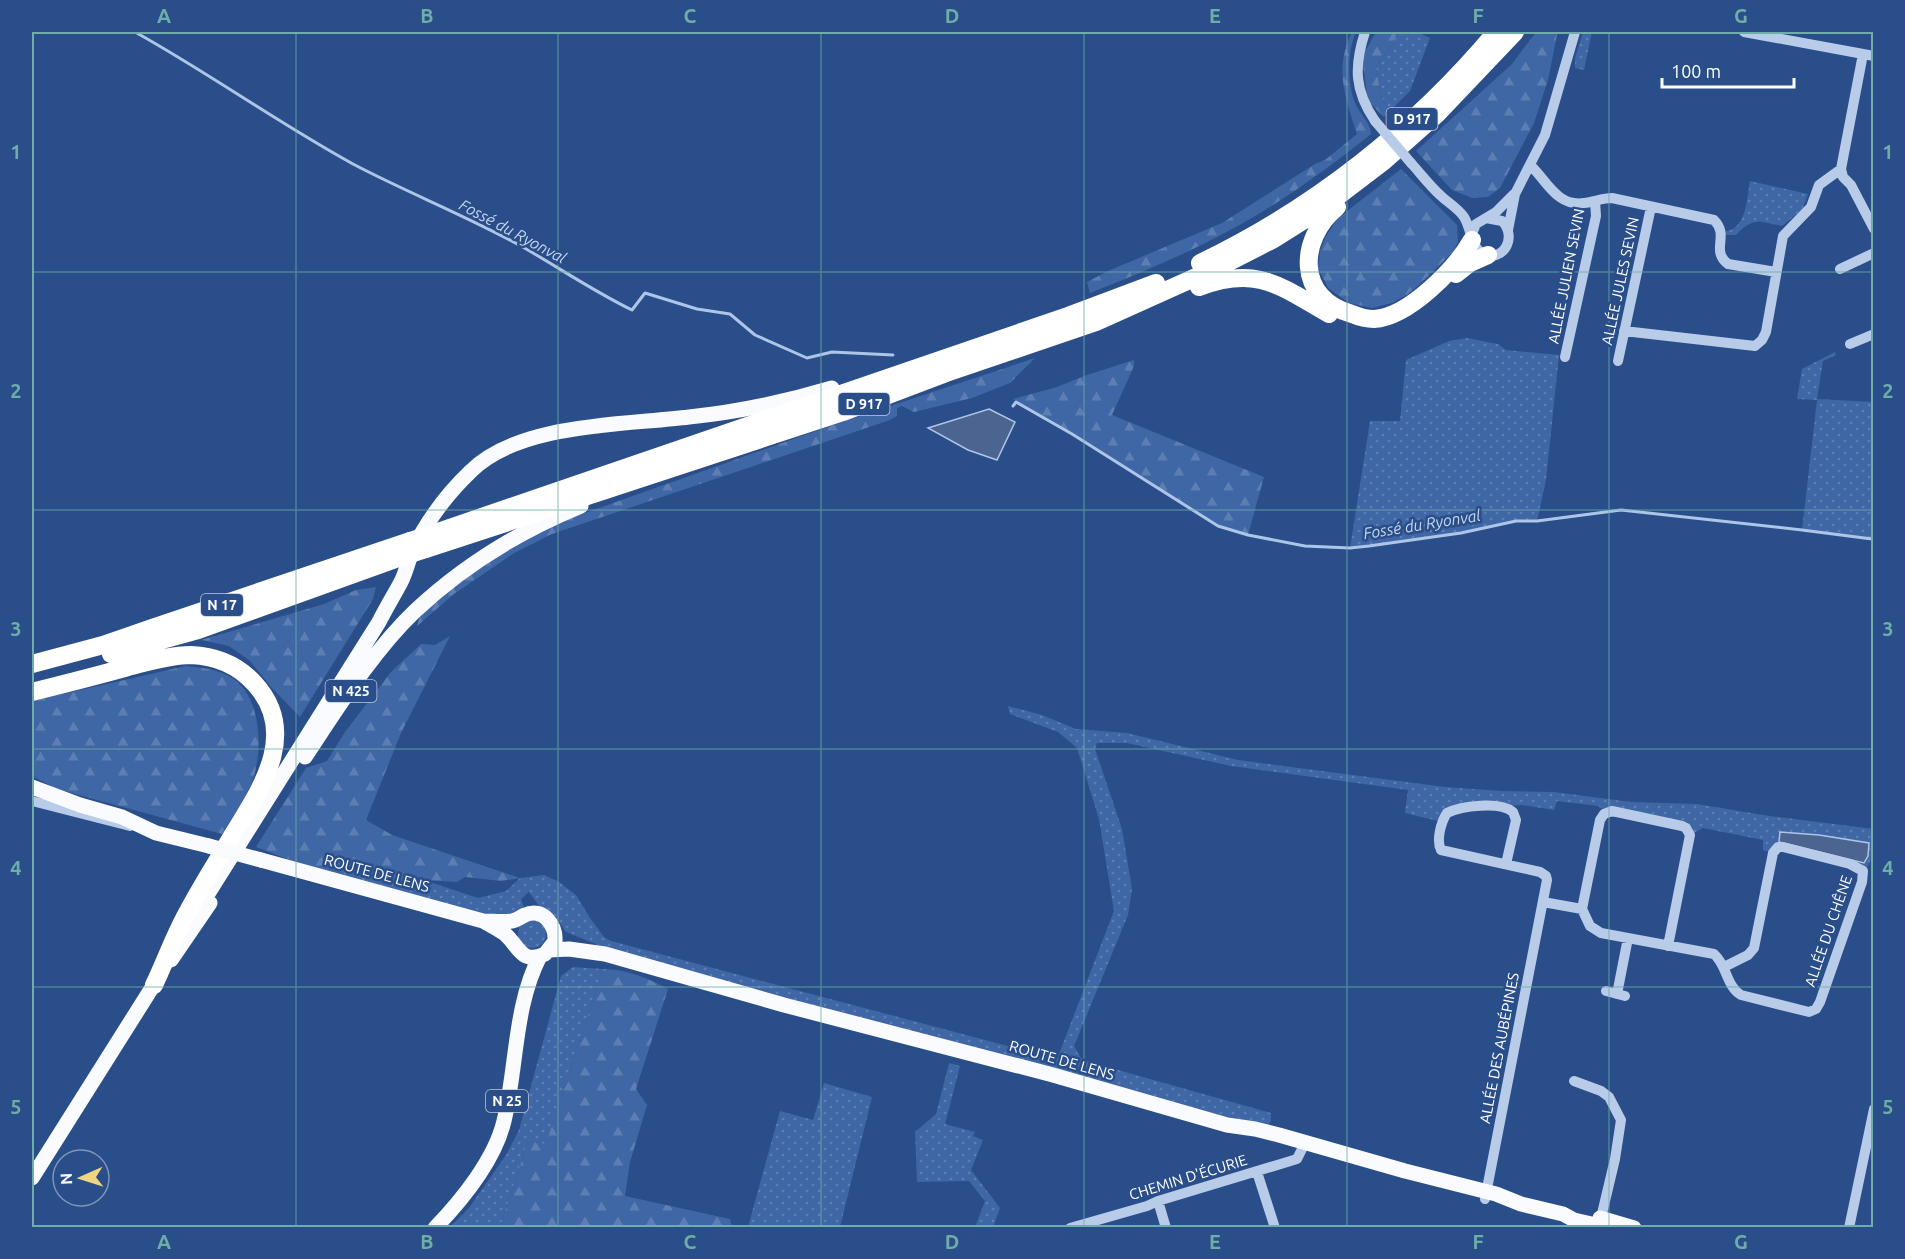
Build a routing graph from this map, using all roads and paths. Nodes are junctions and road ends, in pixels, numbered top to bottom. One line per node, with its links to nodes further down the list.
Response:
1 (1365, 32): 15 (street, bridge)
2 (1515, 32): 9 (highway, D 917)
3 (1567, 32): 7 (street)
4 (1575, 32): 7 (street)
5 (1744, 32): 8 (street)
6 (1493, 34): 30 (highway, D 917)
7 (1568, 52): 10 (street)
8 (1868, 55): 11 (street)
9 (1488, 61): 19 (highway); 24 (highway, D 917)
10 (1531, 166): 12 (street); 13 (street)
11 (1841, 169): 17 (street); 23 (street)
12 (1515, 194): 16 (street); 18 (street)
13 (1595, 201): 14 (street); 28 (street, ALLÉE JULIEN SEVIN)
14 (1651, 207): 23 (street); 25 (street, ALLÉE JULES SEVIN)
15 (1463, 215): 16 (street); 19 (street)
16 (1484, 219): 18 (street); 19 (street)
17 (1874, 229)
18 (1508, 230): 21 (street)
19 (1472, 237): 21 (street)
20 (1874, 253): 22 (street)
21 (1488, 255): 24 (highway)
22 (1840, 269)
23 (1776, 272): 25 (street)
24 (1096, 322): 31 (highway, D 917)
25 (1624, 332): 29 (street, ALLÉE JULES SEVIN)
26 (1874, 334): 27 (street)
27 (1850, 344)
28 (1565, 357)
29 (1618, 361)
30 (905, 372): 32 (highway, D 917); 52 (main road, N 425)
31 (630, 482): 32 (highway, D 917); 52 (main road, N 425)
32 (424, 541): 33 (highway, D 917, bridge); 34 (highway, N 17)
33 (401, 557): 35 (highway, N 17)
34 (32, 664)
35 (32, 676)
36 (32, 692): 52 (highway)
37 (32, 787): 39 (main road, ROUTE DE LENS)
38 (32, 801): 39 (street)
39 (156, 833): 44 (main road, ROUTE DE LENS, bridge)
40 (1506, 864): 40 (street); 41 (street, ALLÉE DES AUBÉPINES)
41 (1543, 902): 42 (street); 59 (street, ALLÉE DES AUBÉPINES)
42 (1582, 909): 46 (street); 48 (street)
43 (518, 920): 44 (main road); 45 (main road); 47 (main road)
44 (483, 921): 47 (main road)
45 (555, 931): 49 (main road); 50 (main road)
46 (1628, 938): 48 (street); 53 (street)
47 (513, 943): 50 (main road)
48 (1668, 946): 51 (street)
49 (591, 951): 50 (main road, ROUTE DE LENS); 56 (main road, ROUTE DE LENS)
50 (545, 953): 62 (main road, N 25)
51 (1724, 967): 51 (street, ALLÉE DU CHÊNE)
52 (154, 985): 58 (main road, N 425)
53 (1616, 994)
54 (1574, 1081): 61 (street)
55 (1873, 1112): 67 (street)
56 (1304, 1147): 57 (street, CHEMIN D'ÉCURIE); 59 (main road, ROUTE DE LENS)
57 (1257, 1172): 60 (street, CHEMIN D'ÉCURIE); 65 (street)
58 (32, 1178)
59 (1486, 1195): 61 (main road, ROUTE DE LENS)
60 (1158, 1201): 63 (street, CHEMIN D'ÉCURIE); 64 (street)
61 (1603, 1224): 66 (main road, ROUTE DE LENS)
62 (435, 1227)
63 (1070, 1227)
64 (1166, 1227)
65 (1275, 1227)
66 (1634, 1227)
67 (1849, 1227)

